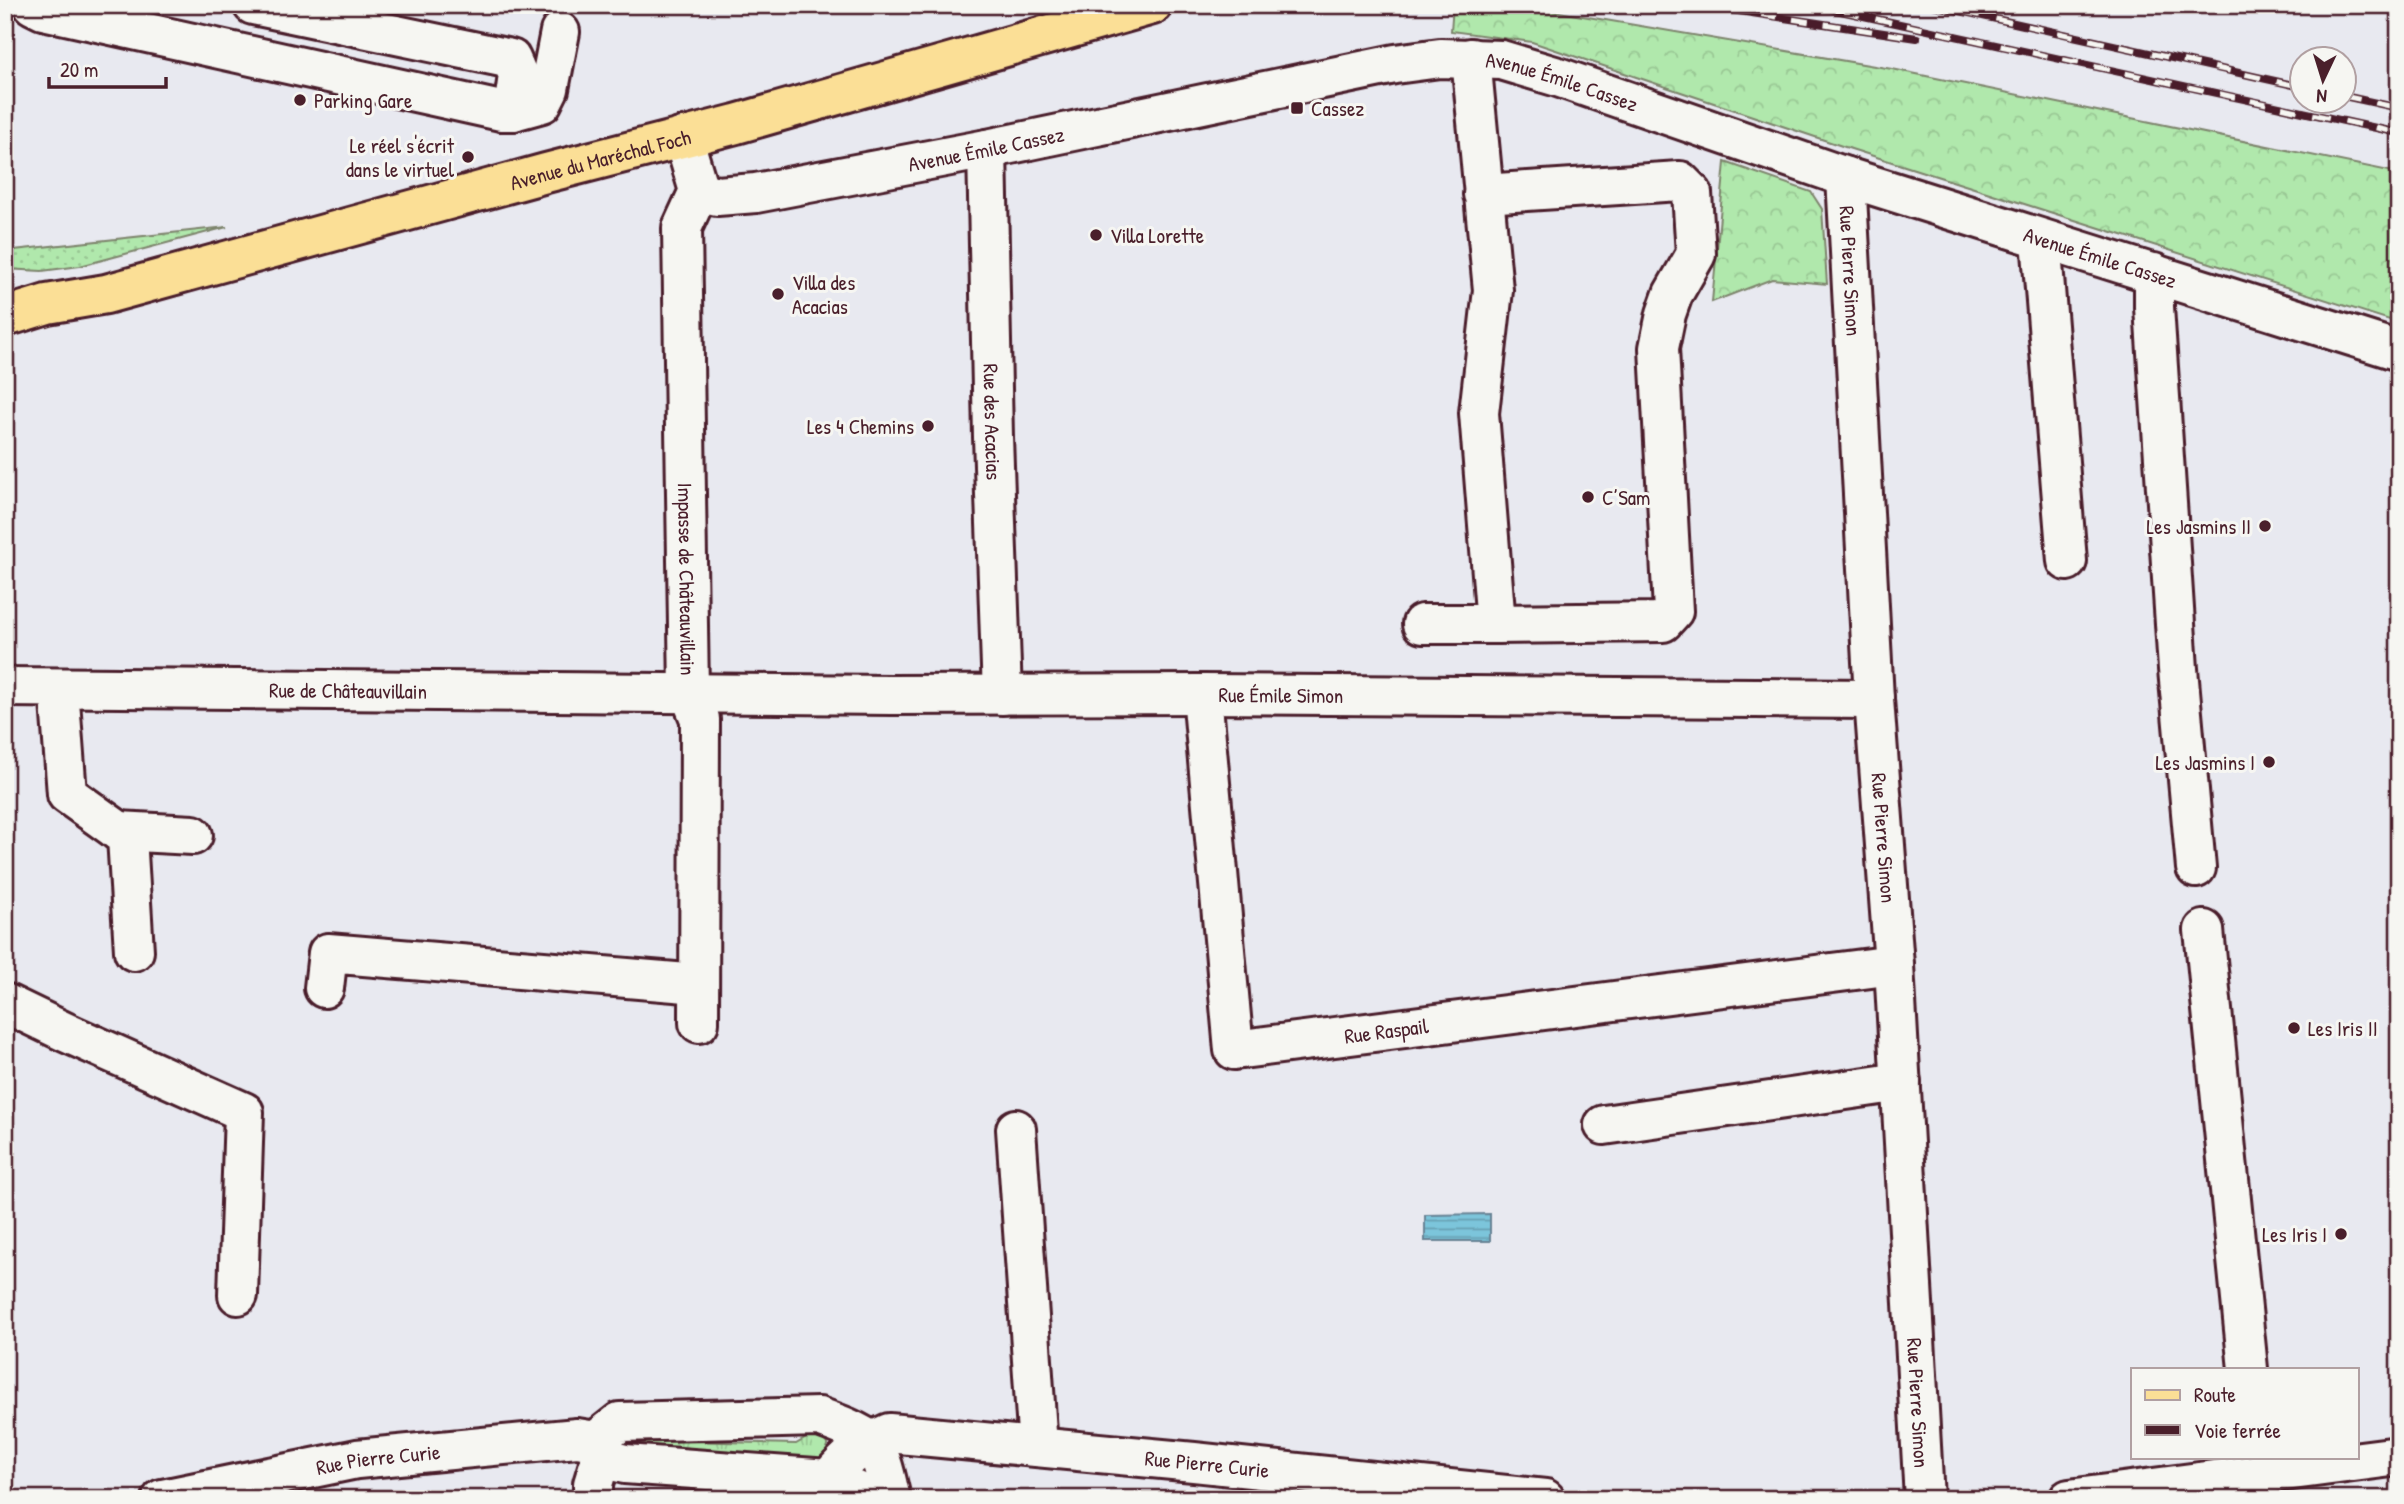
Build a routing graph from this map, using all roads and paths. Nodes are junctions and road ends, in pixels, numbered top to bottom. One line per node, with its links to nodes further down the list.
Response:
1 (33, 5): 4 (street)
2 (253, 5): 5 (street)
3 (1152, 5): 10 (main road, Avenue du Maréchal Foch)
4 (153, 19): 8 (street)
5 (331, 21): 8 (street); 9 (street)
6 (561, 32): 9 (street)
7 (1471, 58): 11 (street, Avenue Émile Cassez); 12 (street, Avenue Émile Cassez); 14 (street)
8 (318, 71): 9 (street)
9 (513, 111)
10 (683, 137): 13 (street); 18 (main road, Avenue du Maréchal Foch)
11 (987, 149): 13 (street, Avenue Émile Cassez); 28 (street, Rue des Acacias)
12 (1846, 177): 15 (street, Avenue Émile Cassez); 29 (street, Rue Pierre Simon)
13 (699, 191): 26 (street, Impasse de Châteauvillain)
14 (1483, 194): 23 (street); 23 (street)
15 (2041, 239): 16 (street, Avenue Émile Cassez); 21 (street)
16 (2154, 273): 20 (street, Avenue Émile Cassez); 32 (street)
17 (5, 295): 18 (main road, Avenue du Maréchal Foch)
18 (47, 304): 19 (main road, Avenue du Maréchal Foch)
19 (5, 317)
20 (2399, 351)
21 (2070, 561)
22 (1422, 624): 23 (street)
23 (1496, 624)
24 (5, 687): 25 (street, Rue de Châteauvillain)
25 (59, 688): 26 (street, Rue de Châteauvillain); 30 (street)
26 (689, 692): 28 (street, Rue Émile Simon); 36 (street, Impasse de Châteauvillain)
27 (1202, 694): 28 (street, Rue Émile Simon); 29 (street, Rue Émile Simon); 35 (street, Rue Raspail)
28 (1002, 695)
29 (1874, 699): 35 (street, Rue Pierre Simon)
30 (118, 831): 31 (street); 34 (street)
31 (193, 835)
32 (2196, 868)
33 (2204, 930): 44 (street)
34 (134, 951)
35 (1894, 965): 40 (street, Rue Pierre Simon)
36 (699, 984): 37 (street); 39 (street, Impasse de Châteauvillain)
37 (324, 988)
38 (5, 1003): 43 (street)
39 (699, 1023)
40 (1901, 1082): 41 (street); 56 (street, Rue Pierre Simon)
41 (1604, 1125)
42 (1016, 1129): 46 (street)
43 (238, 1295)
44 (2248, 1368)
45 (871, 1441): 46 (street, Rue Pierre Curie); 47 (street); 50 (street); 54 (street)
46 (1038, 1447): 55 (street, Rue Pierre Curie)
47 (599, 1450): 50 (street, Rue Pierre Curie); 51 (street, Rue Pierre Curie); 52 (street)
48 (2399, 1456): 49 (street)
49 (2252, 1467): 57 (street)
50 (830, 1479): 53 (street, Rue Pierre Curie)
51 (162, 1499)
52 (593, 1499)
53 (875, 1499)
54 (891, 1499)
55 (1545, 1499)
56 (1924, 1499)
57 (2068, 1499)

